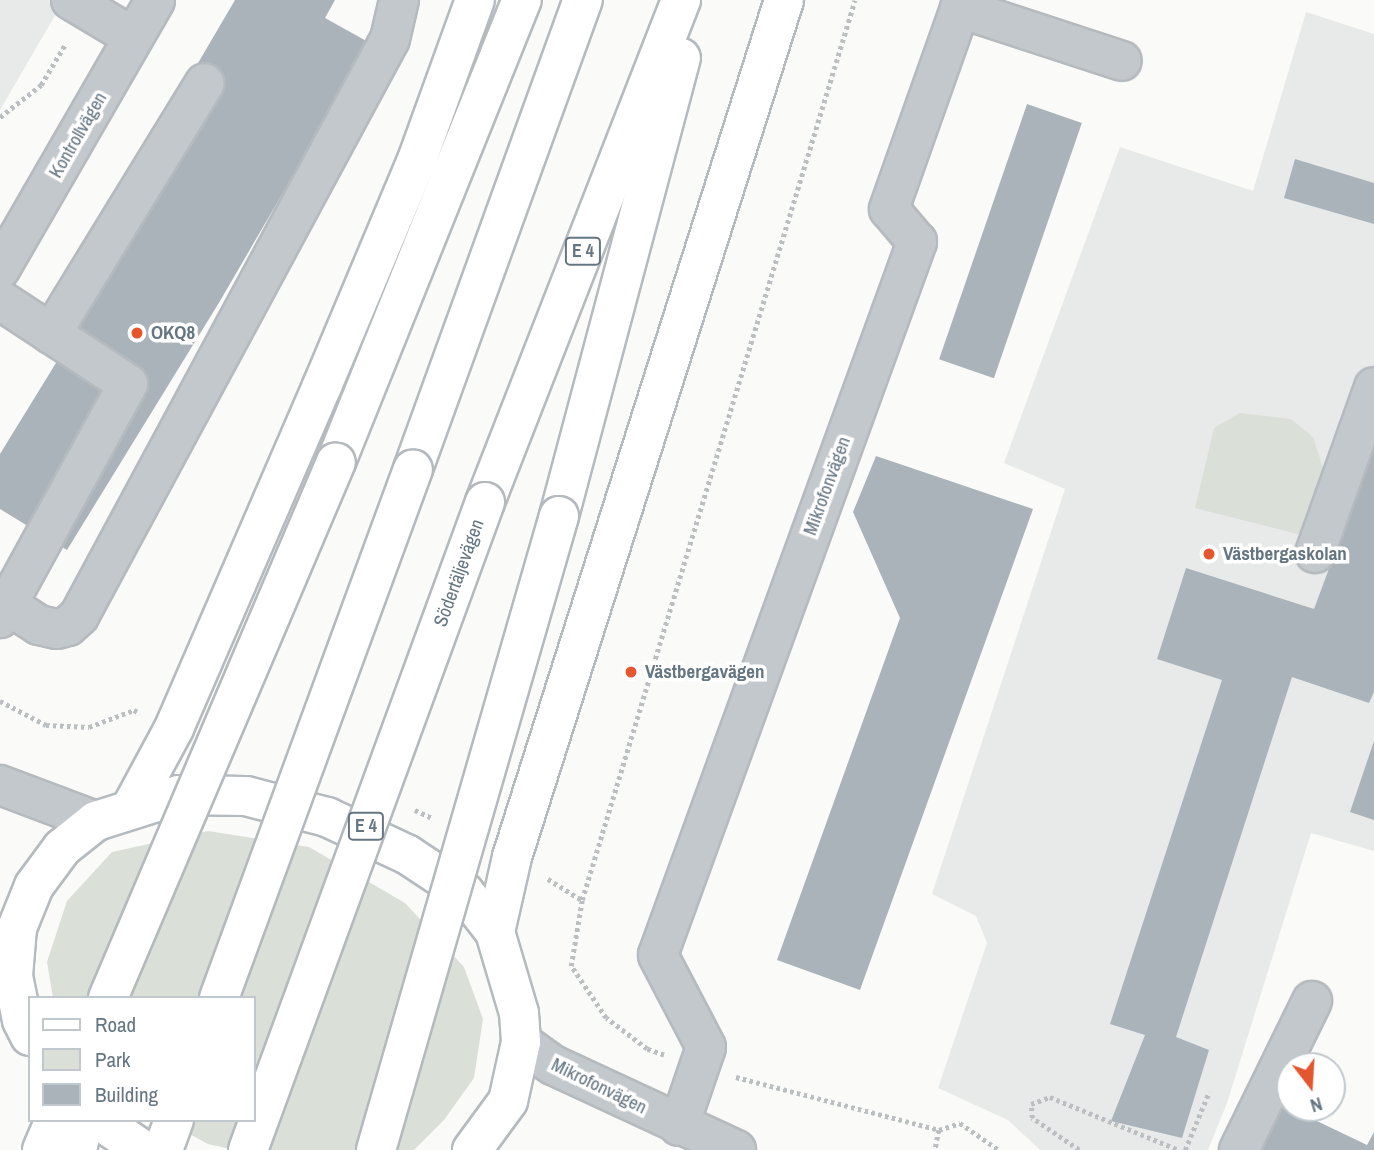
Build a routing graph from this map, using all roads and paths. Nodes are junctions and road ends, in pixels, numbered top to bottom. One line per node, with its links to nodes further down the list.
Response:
1 (155, 0): 10 (street, Kontrollvägen)
2 (399, 0): 19 (street)
3 (475, 0): 23 (main road)
4 (522, 0): 26 (main road, bridge)
5 (583, 0): 27 (main road, bridge)
6 (681, 0): 42 (main road, Södertäljevägen / E 4, bridge)
7 (696, 0): 43 (main road, bridge)
8 (783, 0): 24 (main road)
9 (78, 4): 10 (street); 13 (path)
10 (133, 37): 14 (street, Kontrollvägen)
11 (1122, 61): 36 (street, Mikrofonvägen)
12 (205, 83): 16 (street)
13 (0, 117)
14 (0, 269)
15 (0, 300): 16 (street)
16 (51, 334): 19 (street)
17 (1374, 387): 18 (street)
18 (1315, 552)
19 (4, 612)
20 (0, 701): 21 (path)
21 (134, 710)
22 (0, 785): 23 (street)
23 (113, 814): 24 (main road); 25 (main road)
24 (495, 932): 30 (main road)
25 (6, 961): 29 (main road)
26 (109, 996)
27 (220, 996)
28 (1312, 1001): 50 (street)
29 (28, 1032)
30 (522, 1042): 36 (street, Mikrofonvägen); 44 (main road)
31 (1209, 1092): 49 (path)
32 (54, 1122): 38 (main road)
33 (84, 1122): 39 (main road)
34 (102, 1122): 40 (main road)
35 (173, 1122): 41 (main road)
36 (680, 1126): 45 (street, Mikrofonvägen)
37 (939, 1130): 46 (path)
38 (42, 1150)
39 (77, 1150)
40 (143, 1150)
41 (163, 1150)
42 (248, 1150)
43 (376, 1150)
44 (472, 1150)
45 (736, 1150)
46 (999, 1150)
47 (1079, 1150): 48 (path)
48 (1179, 1150)
49 (1185, 1150)
50 (1239, 1150)

